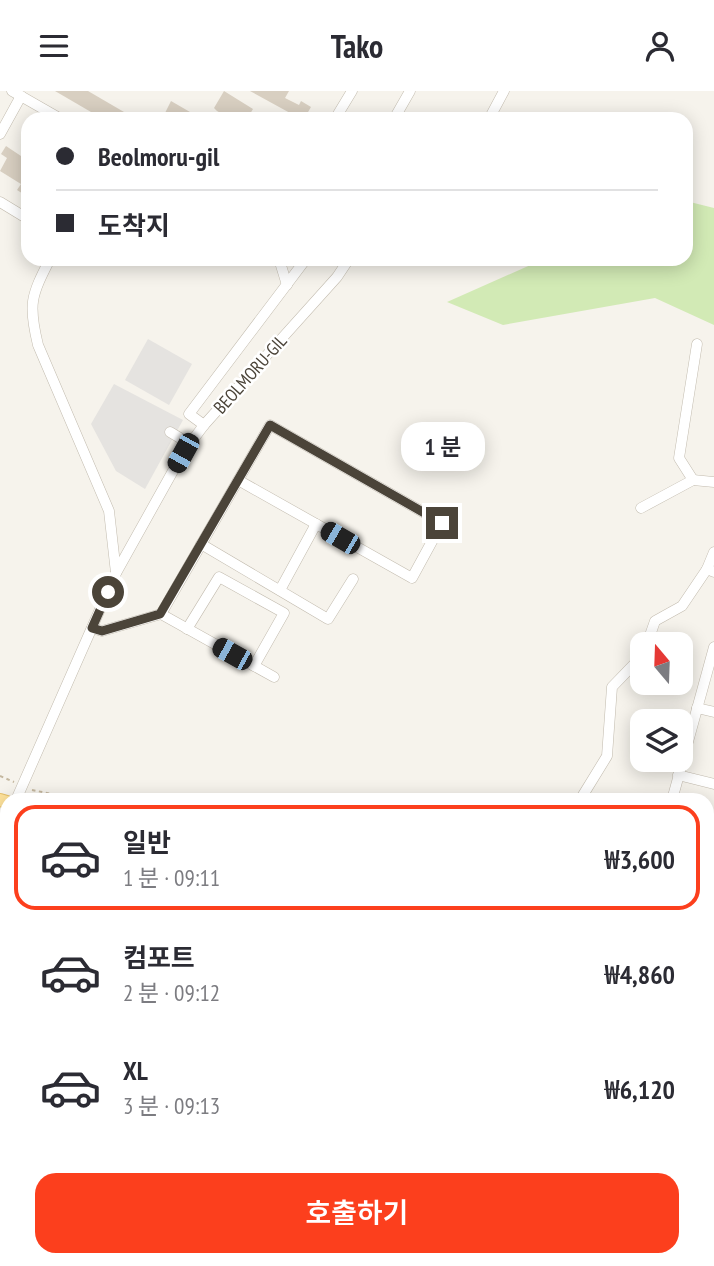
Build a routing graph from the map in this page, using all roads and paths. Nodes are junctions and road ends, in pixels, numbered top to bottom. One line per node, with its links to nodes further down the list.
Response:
1 (352, 91): 6 (street)
2 (410, 91): 7 (street)
3 (504, 91): 8 (street)
4 (17, 94): 5 (street); 9 (street)
5 (49, 112)
6 (339, 112)
7 (398, 112)
8 (493, 112)
9 (0, 134)
10 (0, 202): 11 (street)
11 (21, 215)
12 (47, 266): 29 (street)
13 (281, 266): 16 (street)
14 (301, 266): 16 (street)
15 (344, 266): 18 (street, BEOLMORU-GIL)
16 (287, 285): 18 (street)
17 (697, 344): 22 (street)
18 (204, 425): 20 (street, BEOLMORU-GIL)
19 (170, 432): 20 (street)
20 (190, 444): 29 (street, BEOLMORU-GIL)
21 (238, 480): 25 (street); 25 (street); 26 (street)
22 (693, 480): 23 (street); 24 (street)
23 (714, 482)
24 (641, 508)
25 (316, 524): 31 (street)
26 (201, 544): 31 (street); 32 (street)
27 (714, 552): 28 (street)
28 (710, 571): 35 (street)
29 (116, 573): 33 (street, BEOLMORU-GIL)
30 (353, 579): 31 (street)
31 (280, 590)
32 (160, 614): 33 (street); 34 (street)
33 (92, 628): 45 (street, BEOLMORU-GIL)
34 (187, 629): 37 (street); 37 (street)
35 (651, 632)
36 (714, 647): 40 (street)
37 (254, 666): 39 (street)
38 (630, 668): 48 (street)
39 (274, 677)
40 (697, 708): 41 (street); 42 (street)
41 (714, 712)
42 (678, 775): 44 (street); 49 (street)
43 (0, 776): 45 (path)
44 (714, 784)
45 (22, 786): 46 (street, BEOLMORU-GIL); 47 (path)
46 (19, 793)
47 (52, 793)
48 (584, 793)
49 (674, 793)

